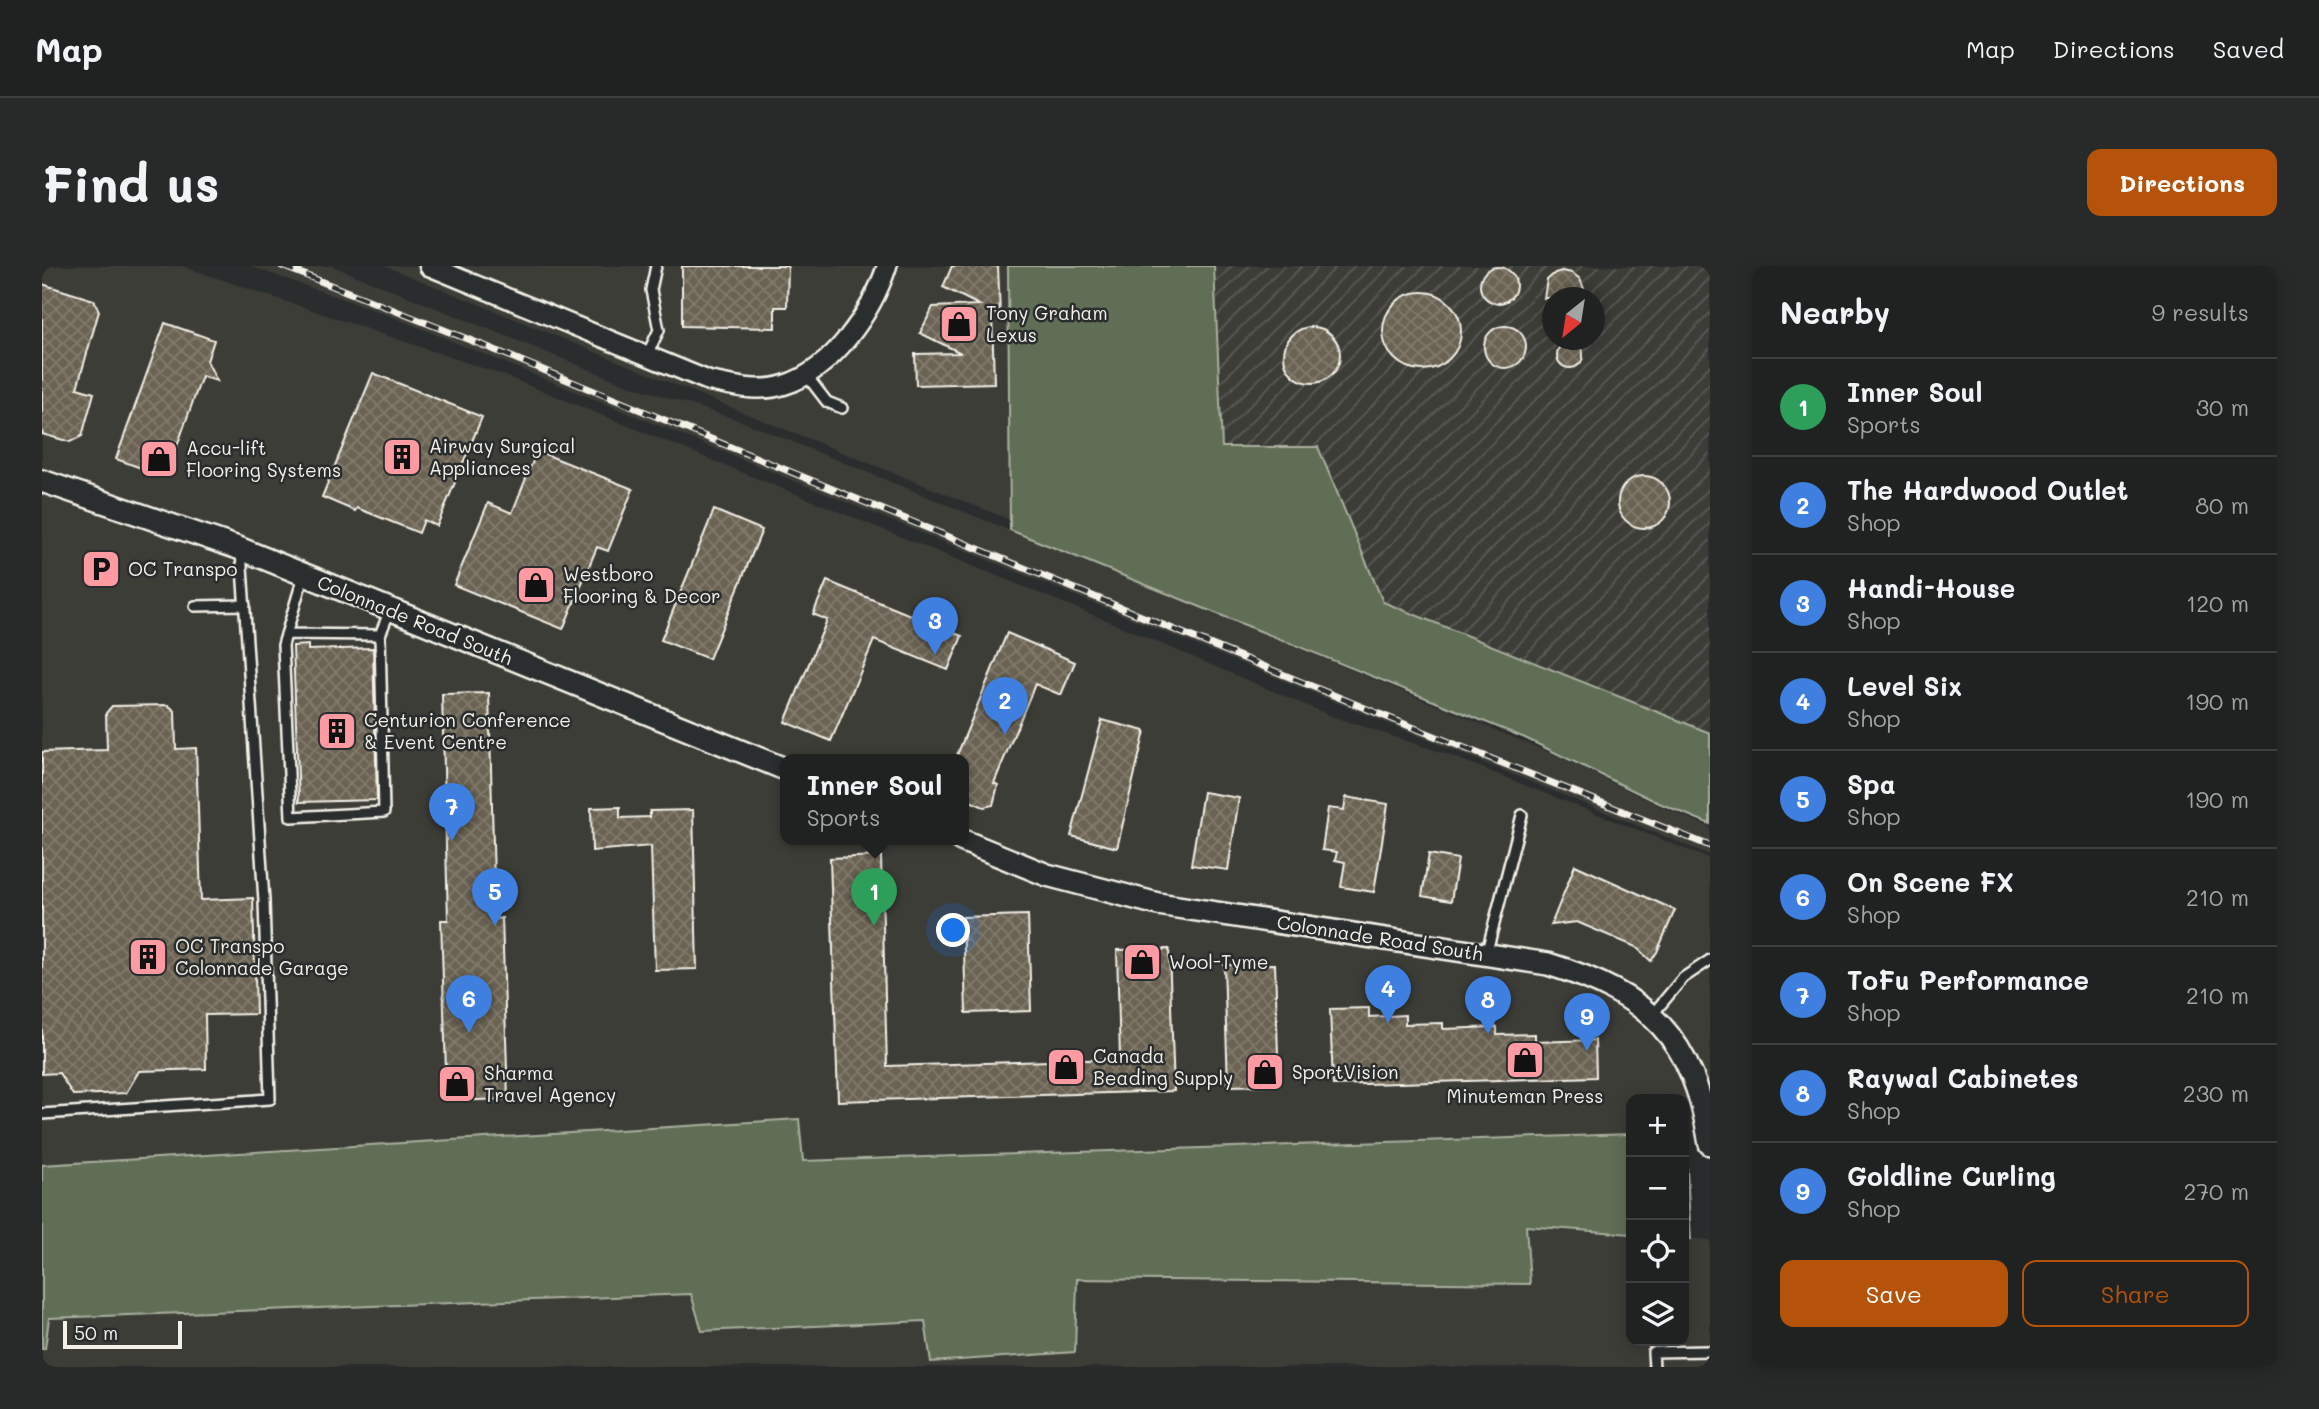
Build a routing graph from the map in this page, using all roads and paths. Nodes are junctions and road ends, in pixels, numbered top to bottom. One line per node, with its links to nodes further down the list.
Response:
1 (429, 266): 4 (street)
2 (656, 266): 4 (lane)
3 (887, 266): 5 (street)
4 (647, 355): 5 (street)
5 (807, 376): 6 (lane)
6 (842, 408)
7 (42, 481): 8 (street, Colonnade Road South)
8 (241, 549): 9 (street, Colonnade Road South); 10 (lane)
9 (304, 574): 12 (street, Colonnade Road South); 13 (lane)
10 (245, 605): 11 (lane); 21 (lane)
11 (195, 606)
12 (390, 609): 14 (lane); 15 (street, Colonnade Road South)
13 (286, 634): 14 (lane); 14 (lane)
14 (380, 635)
15 (780, 767)
16 (1522, 815): 18 (lane)
17 (969, 843): 18 (street, Colonnade Road South)
18 (1486, 955): 20 (street, Colonnade Road South)
19 (1710, 960): 20 (lane)
20 (1652, 1015): 22 (street, Colonnade Road South)
21 (42, 1114)
22 (1710, 1144)
23 (1710, 1351): 24 (lane)
24 (1654, 1367)

